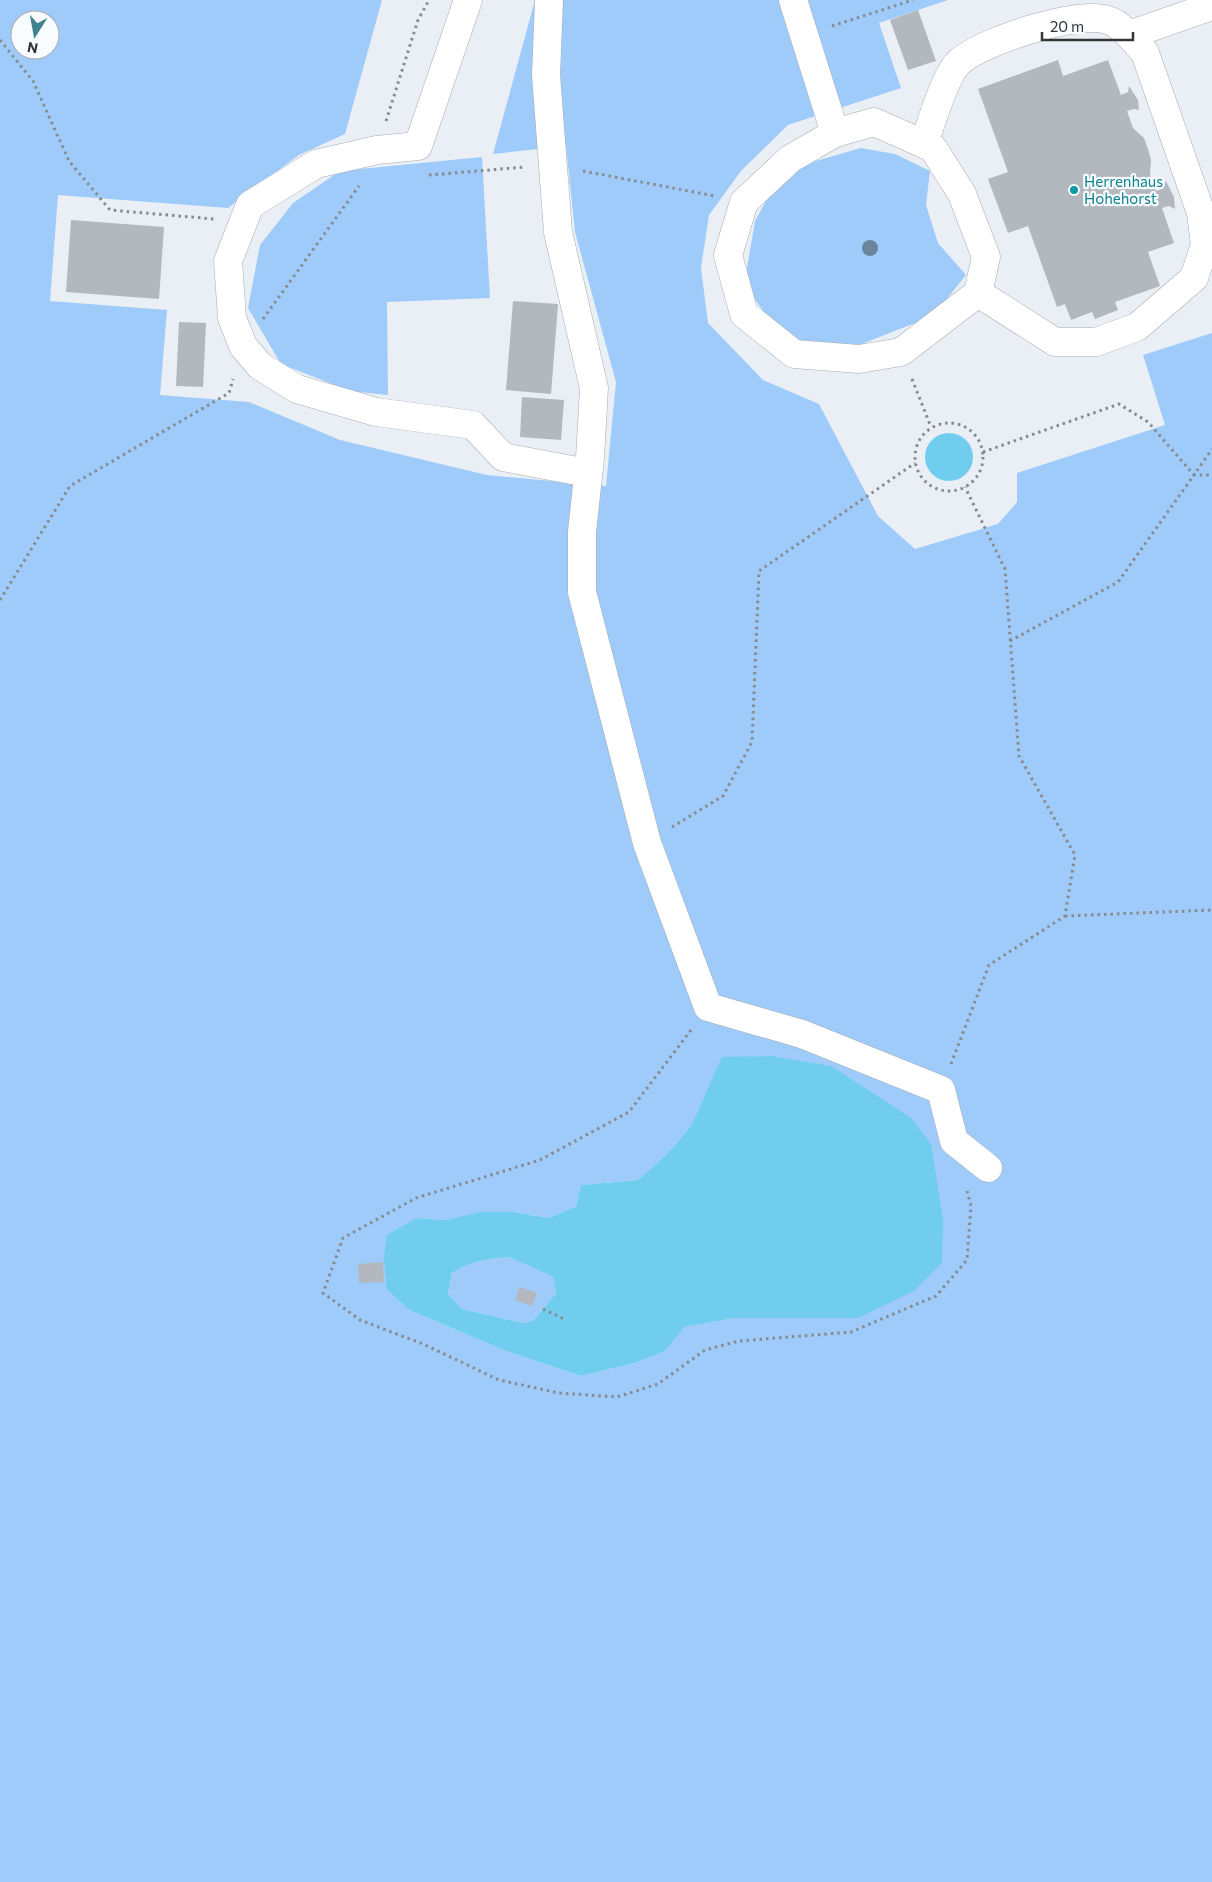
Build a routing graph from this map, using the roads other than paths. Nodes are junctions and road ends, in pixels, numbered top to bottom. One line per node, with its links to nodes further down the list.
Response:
1 (468, 0): 10 (lane)
2 (549, 0): 10 (lane)
3 (793, 0): 6 (lane)
4 (1212, 6): 5 (lane)
5 (1129, 35): 7 (lane); 8 (lane)
6 (835, 133): 7 (lane); 9 (lane)
7 (924, 144): 9 (lane)
8 (1208, 243): 9 (lane)
9 (978, 293)
10 (588, 473): 11 (lane)
11 (988, 1168)

